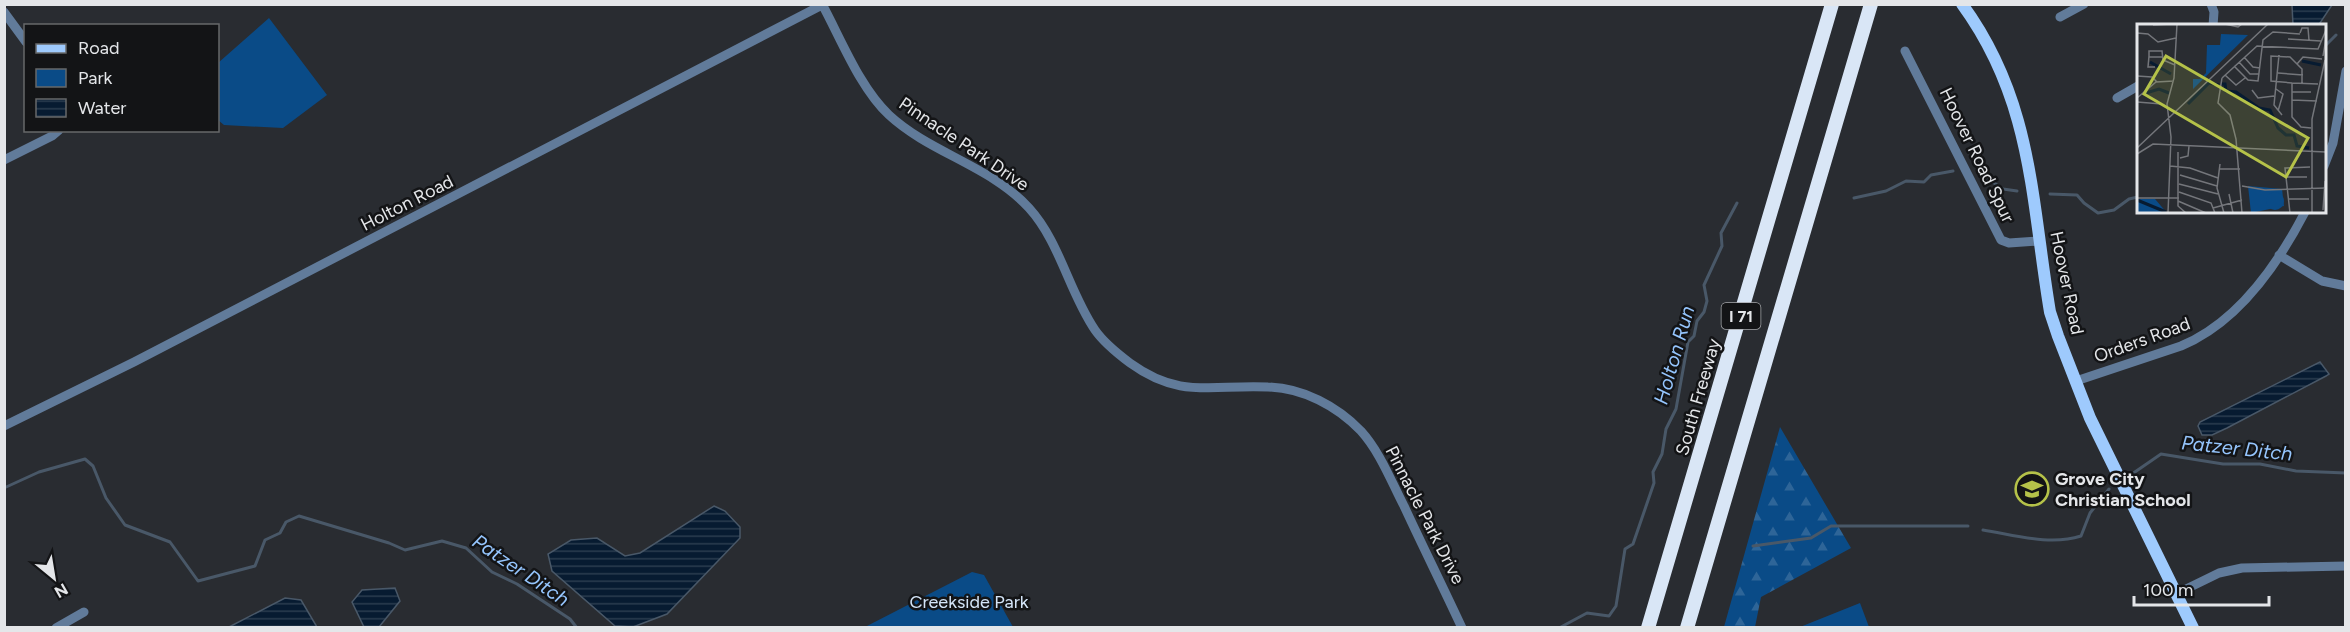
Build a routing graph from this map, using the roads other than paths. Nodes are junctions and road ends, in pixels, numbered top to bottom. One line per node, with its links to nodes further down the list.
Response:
1 (1833, 4): 29 (highway, South Freeway / I 71)
2 (1871, 4): 30 (highway, I 71)
3 (1962, 4): 19 (main road, Hoover Road)
4 (2084, 4): 8 (street)
5 (2211, 4): 9 (street)
6 (823, 5): 23 (street, Holton Road); 28 (street, Pinnacle Park Drive)
7 (4, 12): 10 (street)
8 (2060, 18)
9 (2213, 24)
10 (24, 39)
11 (1905, 51): 19 (street, Hoover Road Spur)
12 (2346, 71): 17 (street)
13 (2137, 87): 14 (street)
14 (2117, 98)
15 (57, 132): 16 (street)
16 (4, 160)
17 (2326, 163)
18 (2304, 213): 20 (street, Orders Road)
19 (2038, 240): 22 (main road, Hoover Road)
20 (2279, 255): 21 (street); 22 (street, Orders Road)
21 (2346, 286)
22 (2076, 381): 25 (main road, Hoover Road)
23 (4, 426)
24 (2346, 566): 25 (street)
25 (2176, 594): 31 (main road, Hoover Road)
26 (84, 612): 27 (street)
27 (56, 627)
28 (1462, 627)
29 (1648, 627)
30 (1688, 627)
31 (2193, 627)

